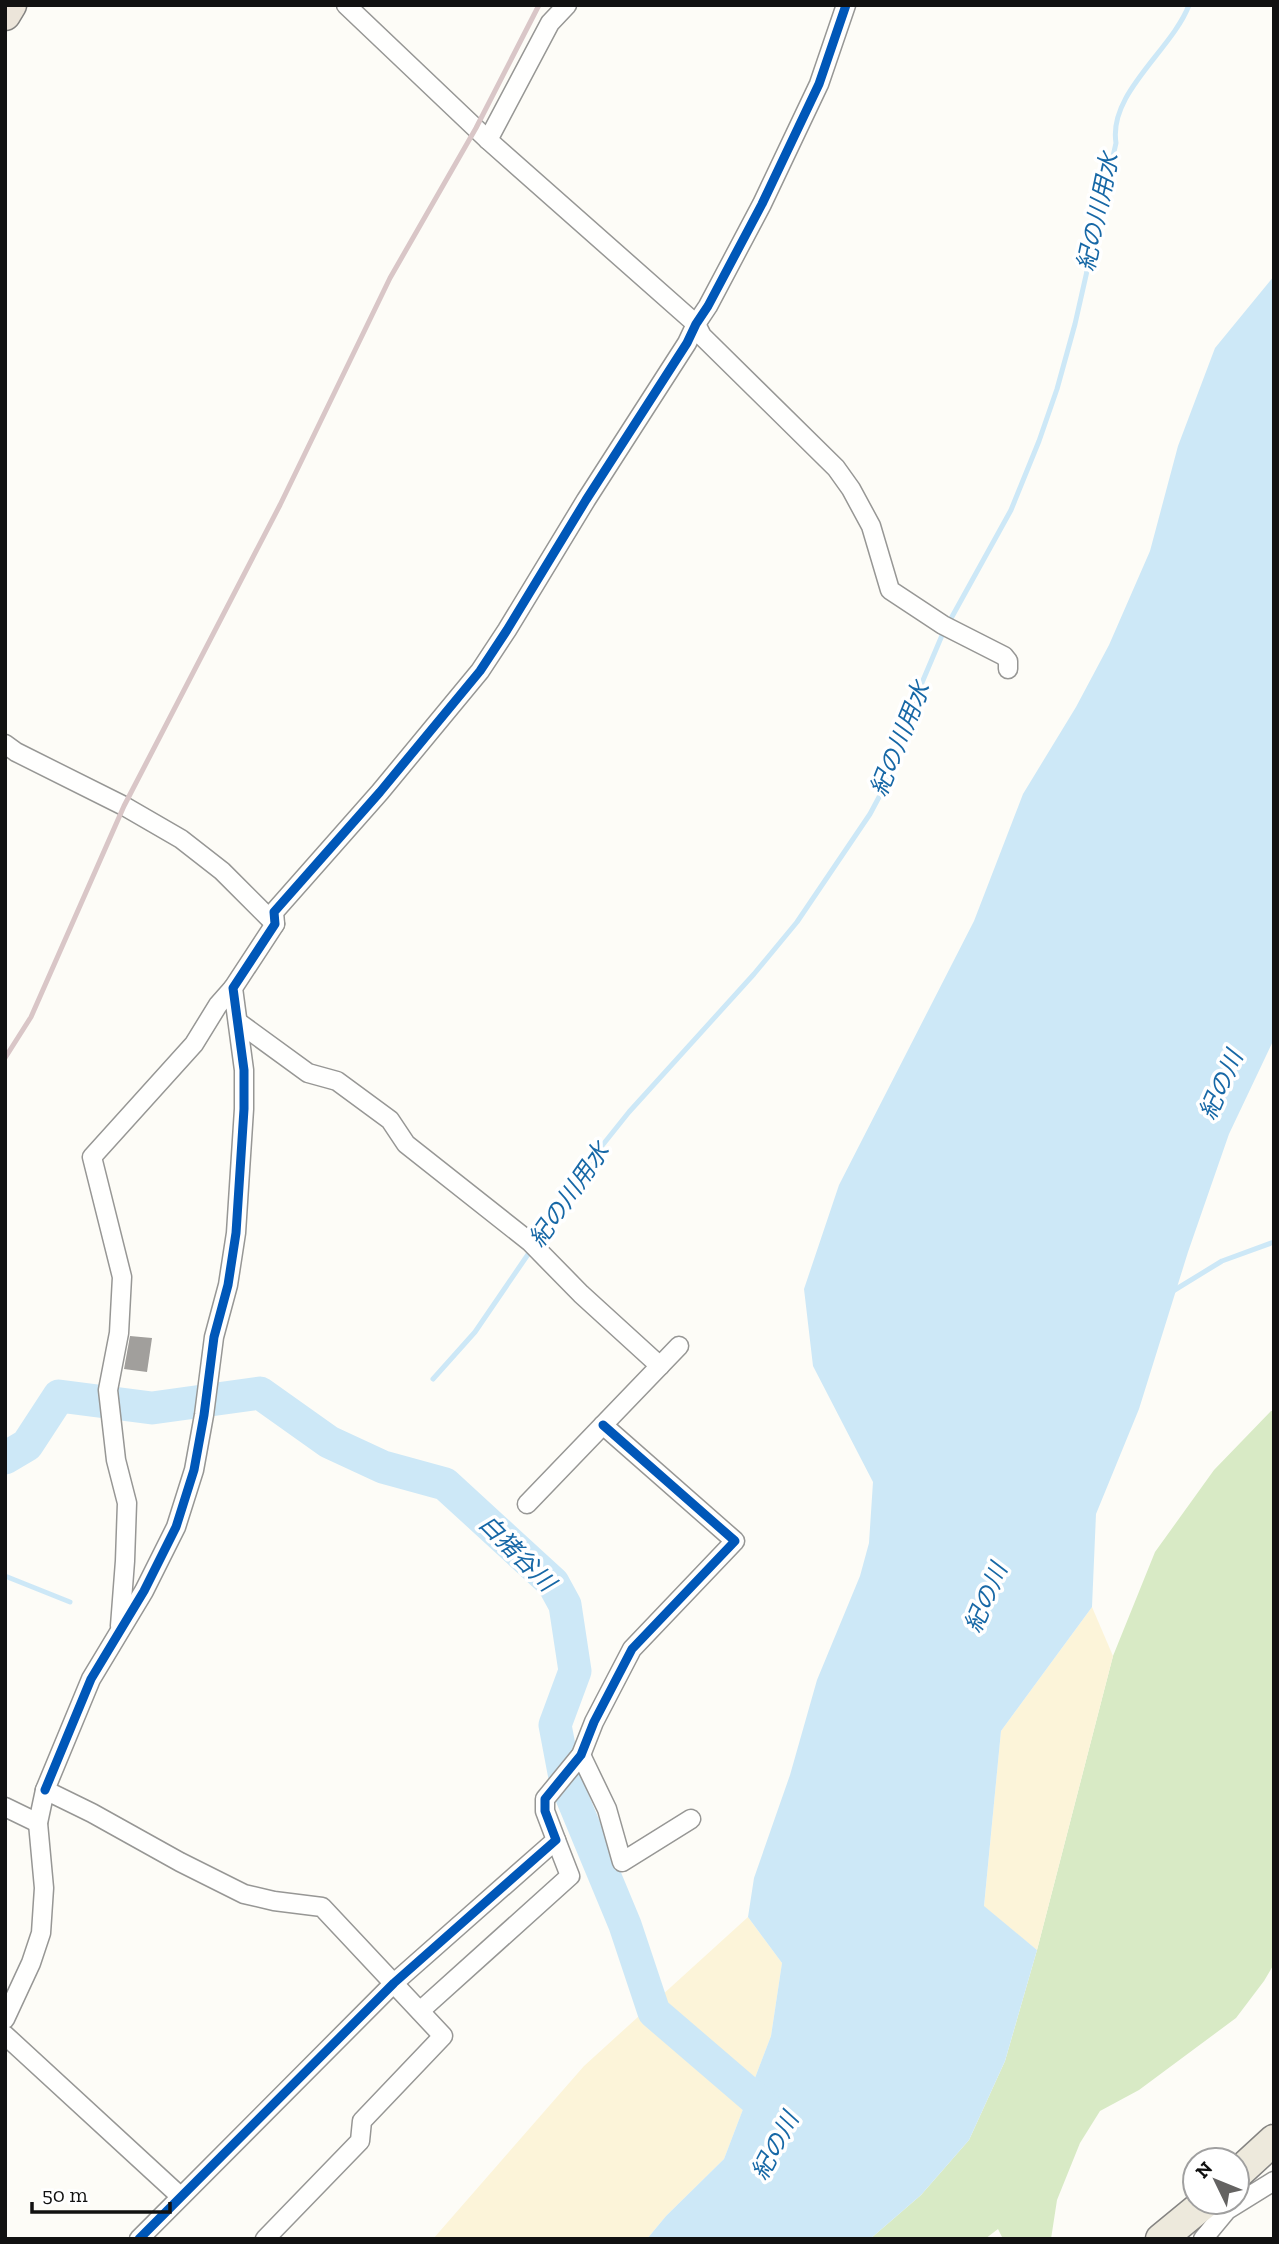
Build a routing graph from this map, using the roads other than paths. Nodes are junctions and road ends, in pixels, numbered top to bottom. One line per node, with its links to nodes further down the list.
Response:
1 (10, 5): 5 (highway)
2 (346, 5): 6 (street)
3 (567, 5): 6 (street)
4 (846, 5): 7 (street)
5 (5, 15)
6 (488, 140): 7 (street)
7 (696, 324): 8 (street); 10 (street)
8 (1008, 669)
9 (5, 744): 10 (street)
10 (275, 924): 11 (street)
11 (233, 988): 12 (street); 17 (street)
12 (238, 1022): 14 (street); 17 (street)
13 (679, 1346): 14 (street)
14 (660, 1366): 15 (street)
15 (603, 1425): 16 (street); 18 (street)
16 (527, 1504)
17 (119, 1630): 19 (street)
18 (581, 1755): 21 (street); 23 (street)
19 (45, 1790): 22 (street); 24 (street)
20 (5, 1807): 22 (street)
21 (691, 1818)
22 (38, 1822): 26 (street)
23 (556, 1840): 24 (street); 25 (street)
24 (394, 1983): 25 (street); 31 (street)
25 (420, 2011): 34 (street)
26 (5, 2019)
27 (5, 2035): 31 (street)
28 (1274, 2140): 29 (main road)
29 (1251, 2161)
30 (1274, 2181): 36 (street)
31 (180, 2196): 33 (street)
32 (1189, 2216): 35 (main road)
33 (139, 2239)
34 (265, 2239)
35 (1161, 2239)
36 (1203, 2239)

